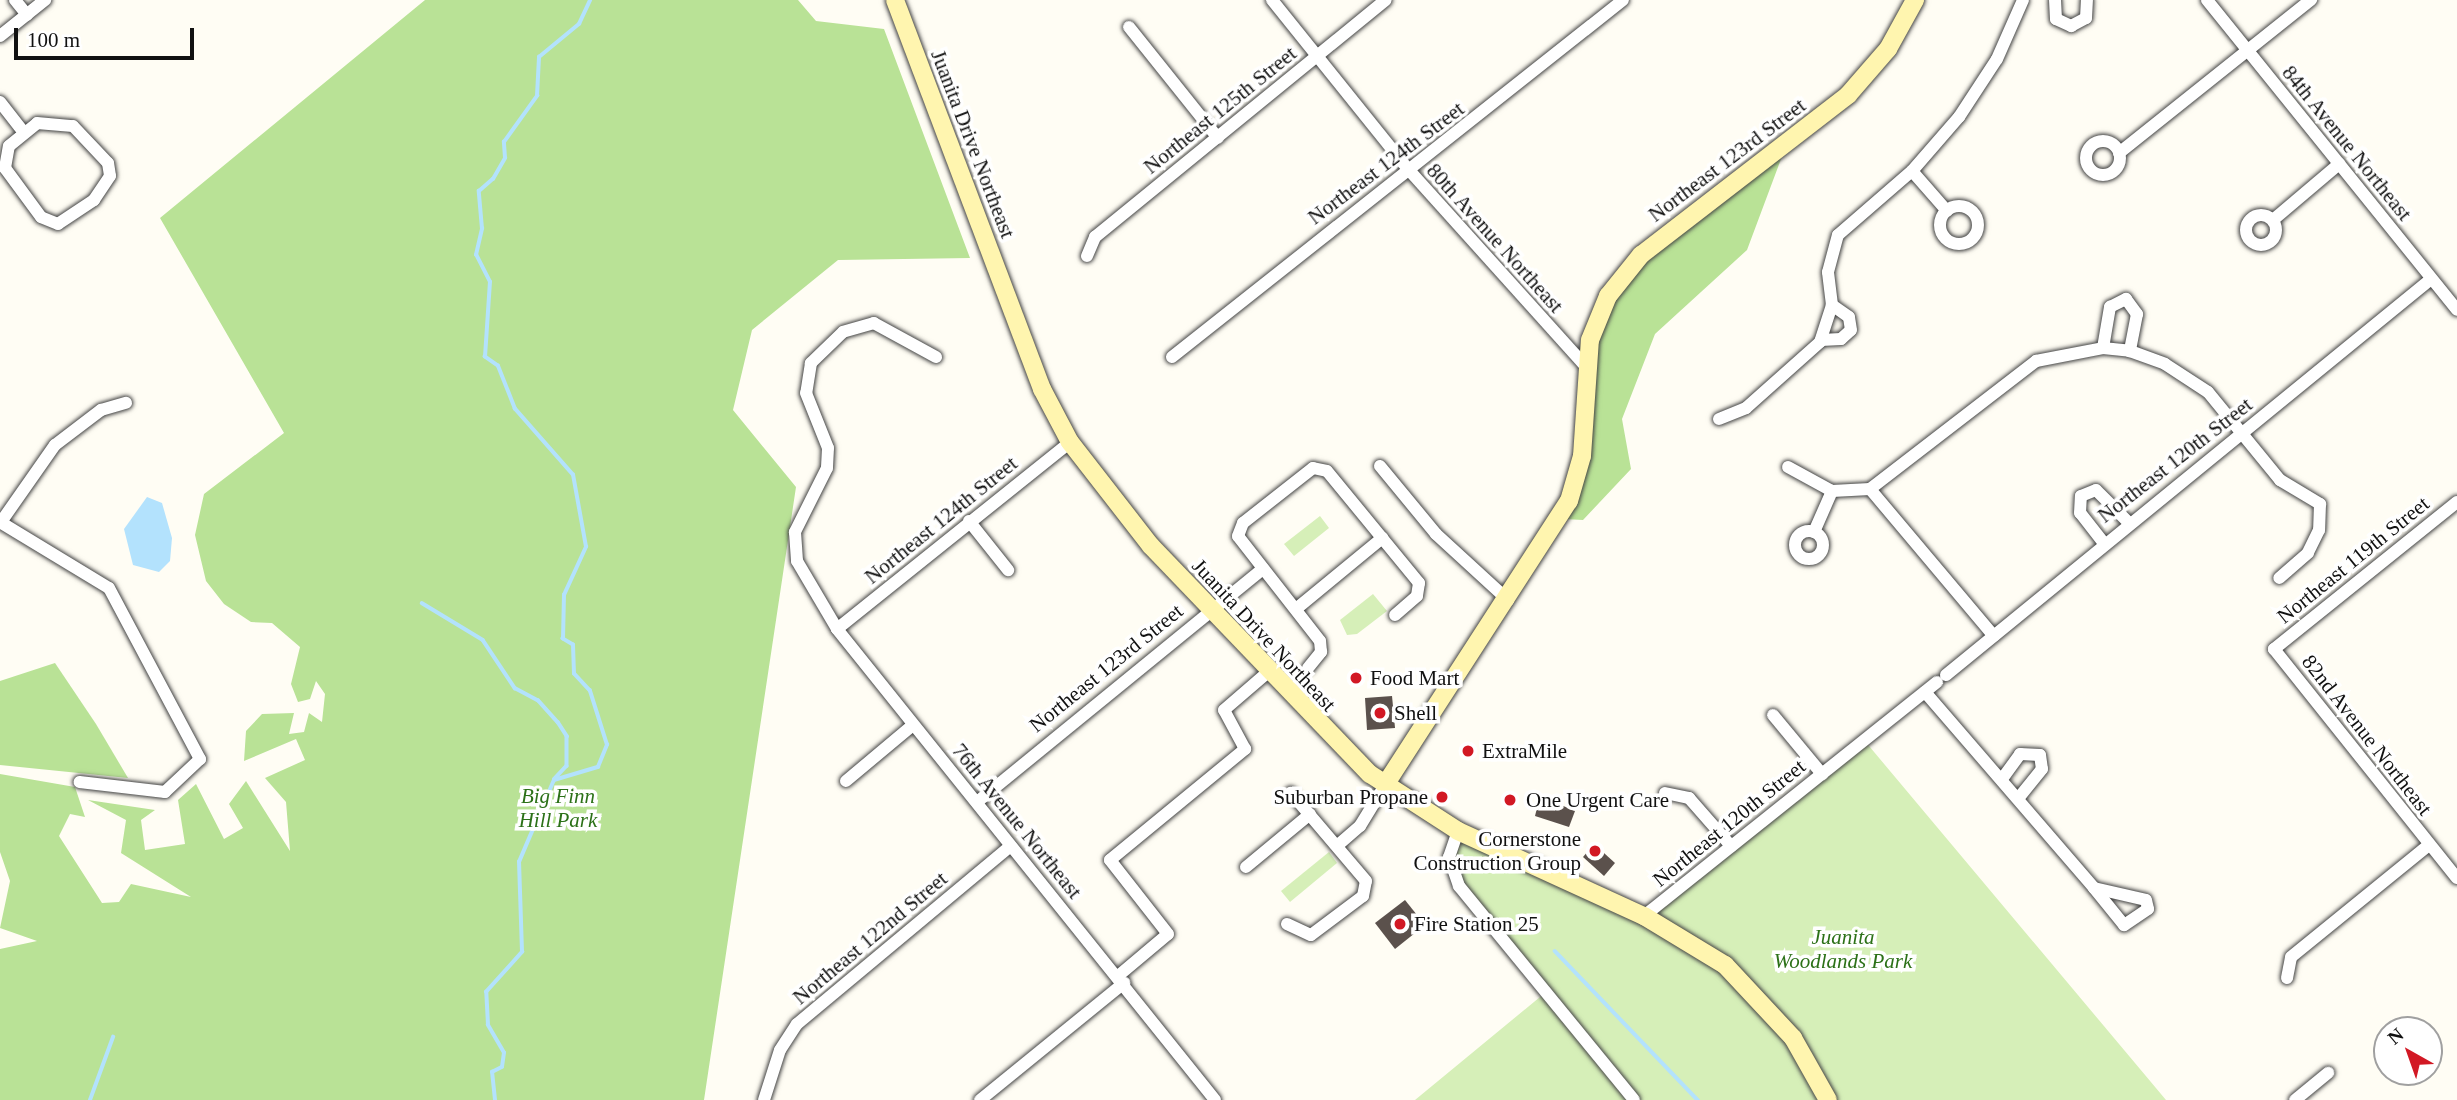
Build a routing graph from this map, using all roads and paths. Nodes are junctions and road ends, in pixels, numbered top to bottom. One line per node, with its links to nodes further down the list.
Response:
1 (15, 0): 13 (street)
2 (45, 0): 13 (street)
3 (895, 0): 40 (main road, Juanita Drive Northeast)
4 (1272, 0): 17 (street, 80th Avenue Northeast)
5 (1386, 0): 17 (street, Northeast 125th Street)
6 (1623, 0): 23 (street, Northeast 124th Street)
7 (1916, 0): 36 (main road, Northeast 123rd Street)
8 (2023, 0): 24 (street)
9 (2087, 0): 12 (street)
10 (2207, 0): 16 (street, 84th Avenue Northeast)
11 (2311, 0): 16 (street)
12 (2050, 1)
13 (27, 15): 15 (street)
14 (1129, 27): 20 (street)
15 (0, 36)
16 (2249, 51): 21 (street); 22 (street, 84th Avenue Northeast)
17 (1318, 56): 20 (street, Northeast 125th Street); 23 (street, 80th Avenue Northeast)
18 (0, 102): 19 (street)
19 (21, 129): 19 (street)
20 (1218, 138): 27 (street, Northeast 125th Street)
21 (2119, 153)
22 (2339, 164): 26 (street); 28 (street, 84th Avenue Northeast)
23 (1408, 169): 35 (street, Northeast 124th Street); 36 (street, 80th Avenue Northeast)
24 (1912, 171): 25 (street); 29 (street)
25 (1947, 211)
26 (2273, 220)
27 (1087, 256)
28 (2431, 279): 30 (street, 84th Avenue Northeast); 39 (street, Northeast 120th Street)
29 (1832, 304): 31 (street); 31 (street)
30 (2457, 310)
31 (1821, 340): 38 (street)
32 (2110, 348): 33 (street); 33 (street); 43 (street)
33 (2130, 351): 39 (street)
34 (936, 356): 59 (street, 76th Avenue Northeast)
35 (1171, 357)
36 (1587, 368): 55 (main road, Northeast 123rd Street)
37 (126, 403): 47 (street)
38 (1719, 419)
39 (2242, 432): 48 (street, Northeast 120th Street); 54 (street)
40 (1070, 442): 46 (street, Northeast 124th Street); 57 (main road, Juanita Drive Northeast)
41 (1380, 466): 55 (street)
42 (1788, 467): 44 (street)
43 (1870, 489): 44 (street); 60 (street)
44 (1832, 491): 49 (street)
45 (2457, 502): 61 (street, Northeast 119th Street)
46 (969, 521): 53 (street); 59 (street, Northeast 124th Street)
47 (1, 522): 70 (street)
48 (2128, 522): 51 (street, Northeast 120th Street); 51 (street)
49 (1814, 532)
50 (1382, 538): 52 (street); 56 (street); 58 (street)
51 (2103, 542): 60 (street, Northeast 120th Street)
52 (1263, 569): 56 (street); 57 (street, Northeast 123rd Street)
53 (1008, 570)
54 (2278, 578)
55 (1508, 600): 71 (main road, Northeast 123rd Street)
56 (1296, 609): 62 (street)
57 (1212, 611): 63 (main road, Juanita Drive Northeast); 75 (street, Northeast 123rd Street)
58 (1395, 615)
59 (836, 629): 66 (street, 76th Avenue Northeast)
60 (1994, 636): 64 (street, Northeast 120th Street)
61 (2274, 649): 79 (street, 82nd Avenue Northeast)
62 (1308, 668)
63 (1268, 672): 71 (main road, Juanita Drive Northeast); 88 (street)
64 (1925, 692): 67 (street, Northeast 120th Street); 68 (street)
65 (1773, 715): 67 (street)
66 (913, 725): 69 (street); 75 (street, 76th Avenue Northeast)
67 (1822, 774): 81 (street, Northeast 120th Street)
68 (2002, 779): 74 (street); 74 (street)
69 (846, 780)
70 (80, 782)
71 (1385, 785): 77 (main road, Juanita Drive Northeast); 78 (street)
72 (1291, 793): 76 (street)
73 (1665, 793): 81 (street)
74 (2020, 796): 84 (street)
75 (976, 802): 80 (street, 76th Avenue Northeast)
76 (1310, 814): 78 (street); 82 (street)
77 (1458, 831): 85 (main road, Juanita Drive Northeast); 93 (street)
78 (1338, 845): 86 (street)
79 (2429, 845): 83 (street, 82nd Avenue Northeast); 87 (street)
80 (1011, 846): 88 (street, 76th Avenue Northeast); 90 (street, Northeast 122nd Street)
81 (1731, 846): 85 (street, Northeast 120th Street)
82 (1246, 867)
83 (2457, 878)
84 (2094, 888)
85 (1644, 916): 94 (main road, Juanita Drive Northeast)
86 (1287, 924)
87 (2287, 978)
88 (1121, 980): 91 (street); 92 (street, 76th Avenue Northeast)
89 (2328, 1073): 95 (street)
90 (764, 1100)
91 (980, 1100)
92 (1215, 1100)
93 (1634, 1100)
94 (1828, 1100)
95 (2295, 1100)

